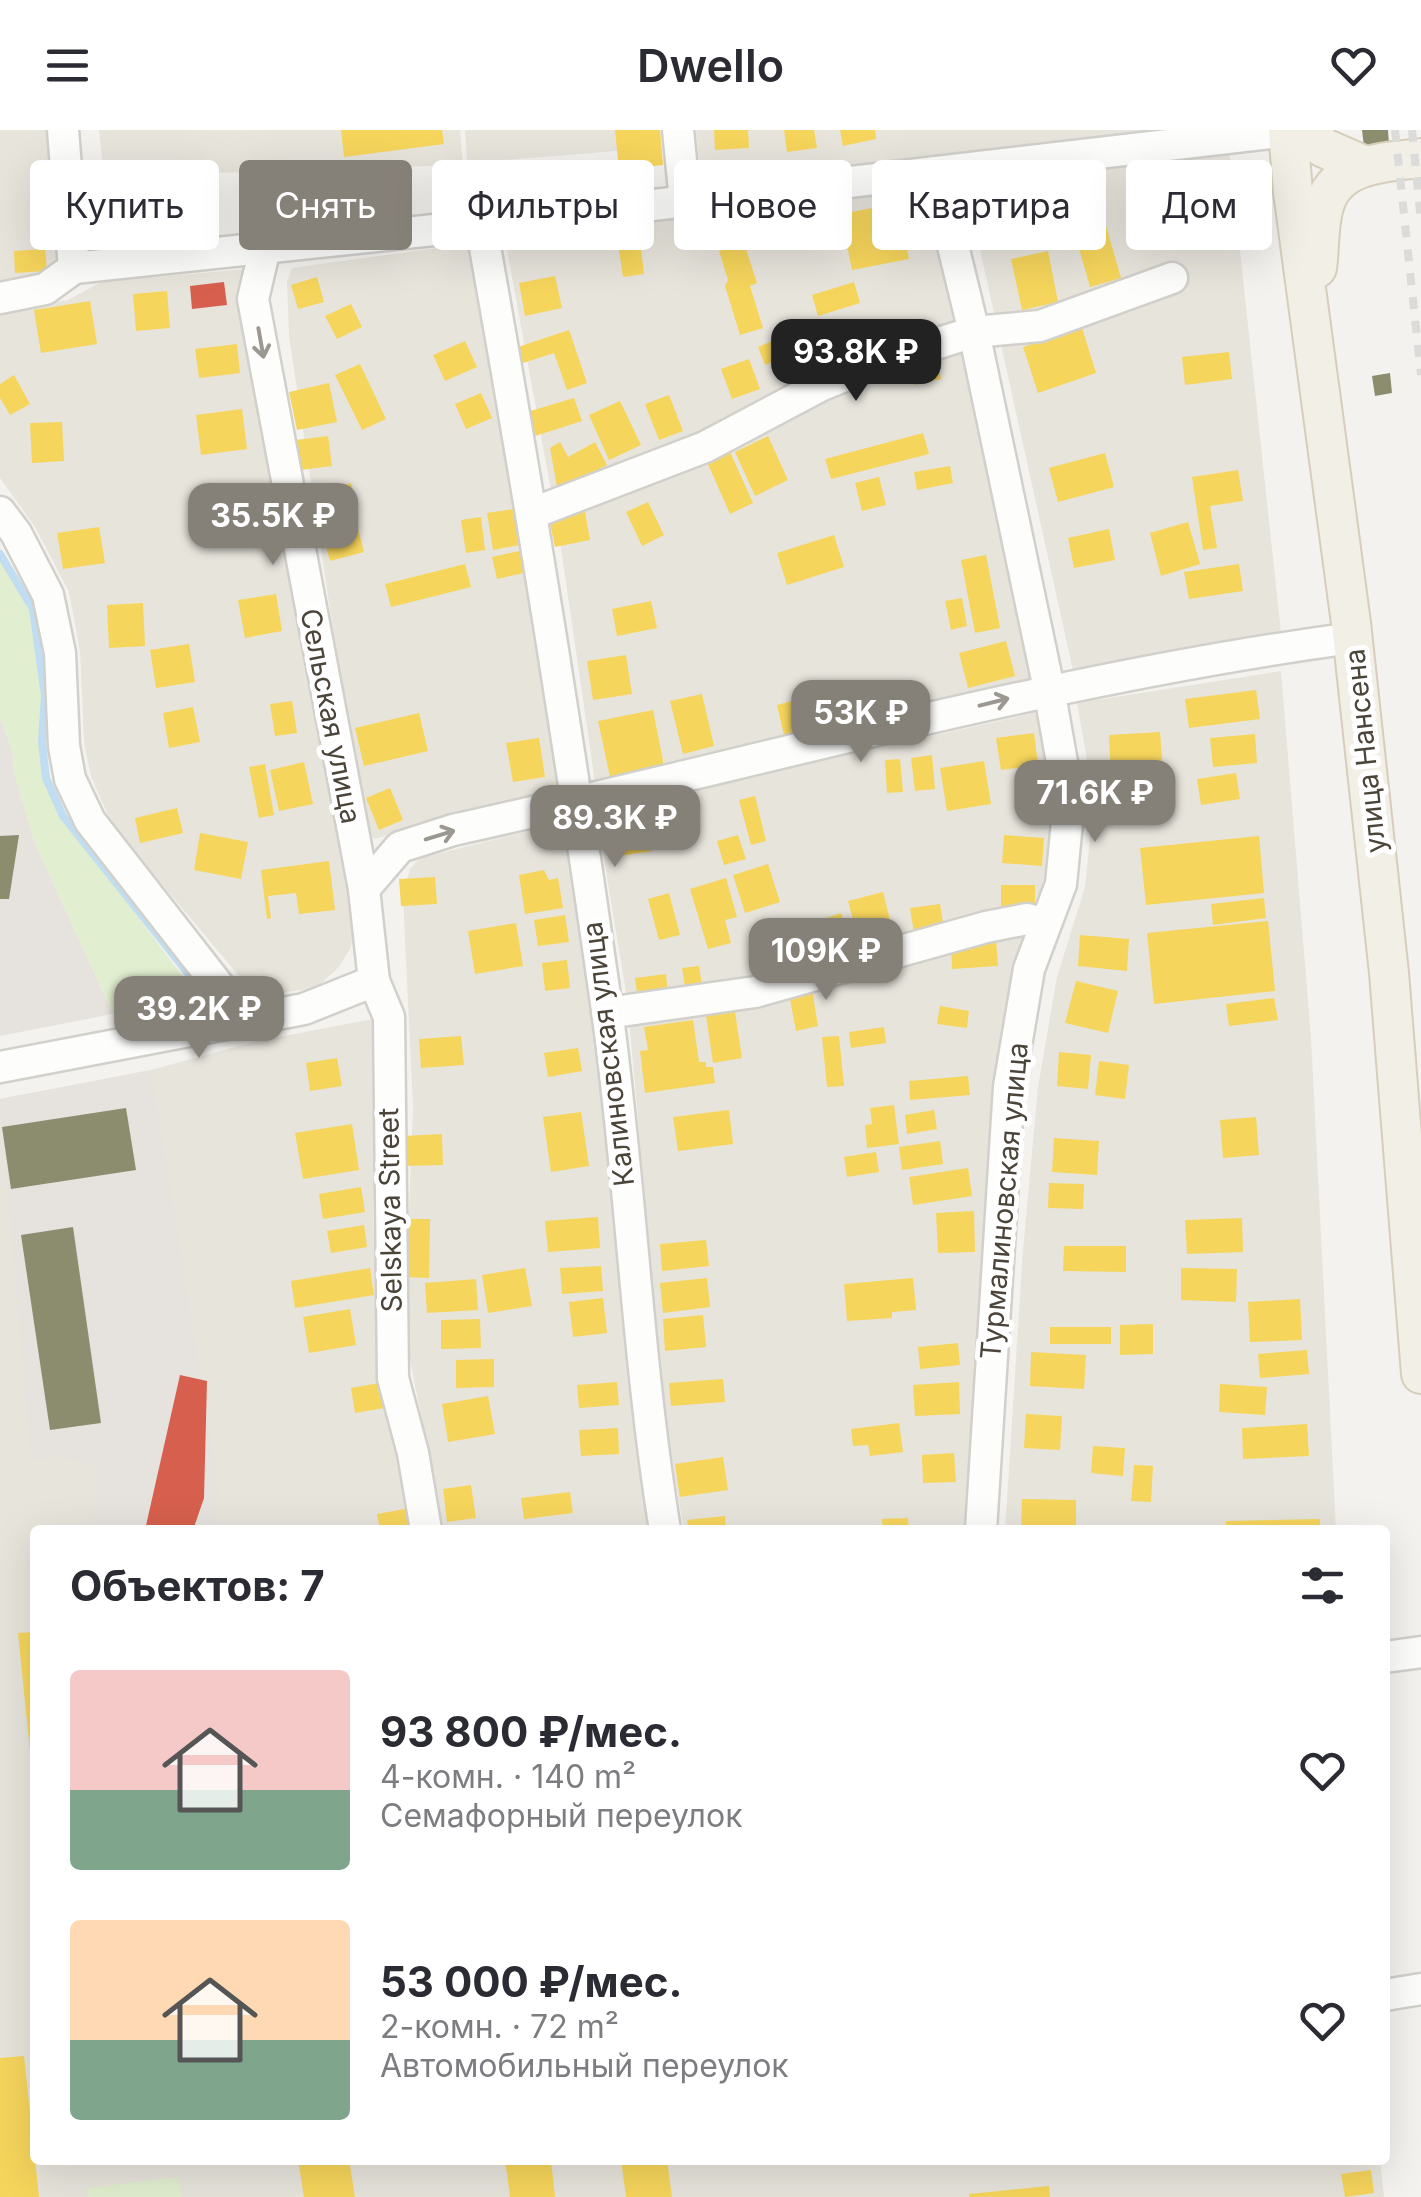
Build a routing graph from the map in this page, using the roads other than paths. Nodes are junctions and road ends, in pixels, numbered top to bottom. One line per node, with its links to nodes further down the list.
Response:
1 (62, 130): 13 (street)
2 (678, 130): 6 (street)
3 (1288, 130): 7 (street); 16 (main road, улица Нансена)
4 (1309, 130): 8 (main road)
5 (1421, 158): 8 (main road)
6 (681, 160)
7 (1036, 160)
8 (1363, 165): 16 (main road)
9 (246, 250): 13 (street)
10 (265, 250): 23 (street, Сельская улица, one-way to 23)
11 (486, 250): 19 (street, Калиновская улица)
12 (954, 250): 17 (street, Турмалиновская улица)
13 (74, 268): 15 (street)
14 (1172, 278): 17 (street)
15 (0, 298)
16 (1309, 320): 20 (main road, улица Нансена)
17 (974, 332): 19 (street); 21 (street, Турмалиновская улица)
18 (0, 512): 27 (street)
19 (533, 513): 22 (street, Калиновская улица)
20 (1352, 638): 21 (street); 29 (main road, улица Нансена)
21 (1050, 689): 22 (street, one-way to 21); 24 (street, Турмалиновская улица)
22 (574, 803): 23 (street, one-way to 22); 26 (street, Калиновская улица)
23 (364, 890): 25 (street, Selskaya Street)
24 (1046, 924): 26 (street); 32 (street, Турмалиновская улица)
25 (374, 981): 27 (street); 30 (street, Selskaya Street)
26 (607, 1014): 31 (street, Калиновская улица)
27 (247, 1022): 28 (street)
28 (0, 1067)
29 (1421, 1374)
30 (425, 1525)
31 (664, 1525)
32 (981, 1525)
33 (1421, 1652): 34 (street)
34 (1390, 1657)
35 (1421, 1989): 36 (street)
36 (1390, 1994)

